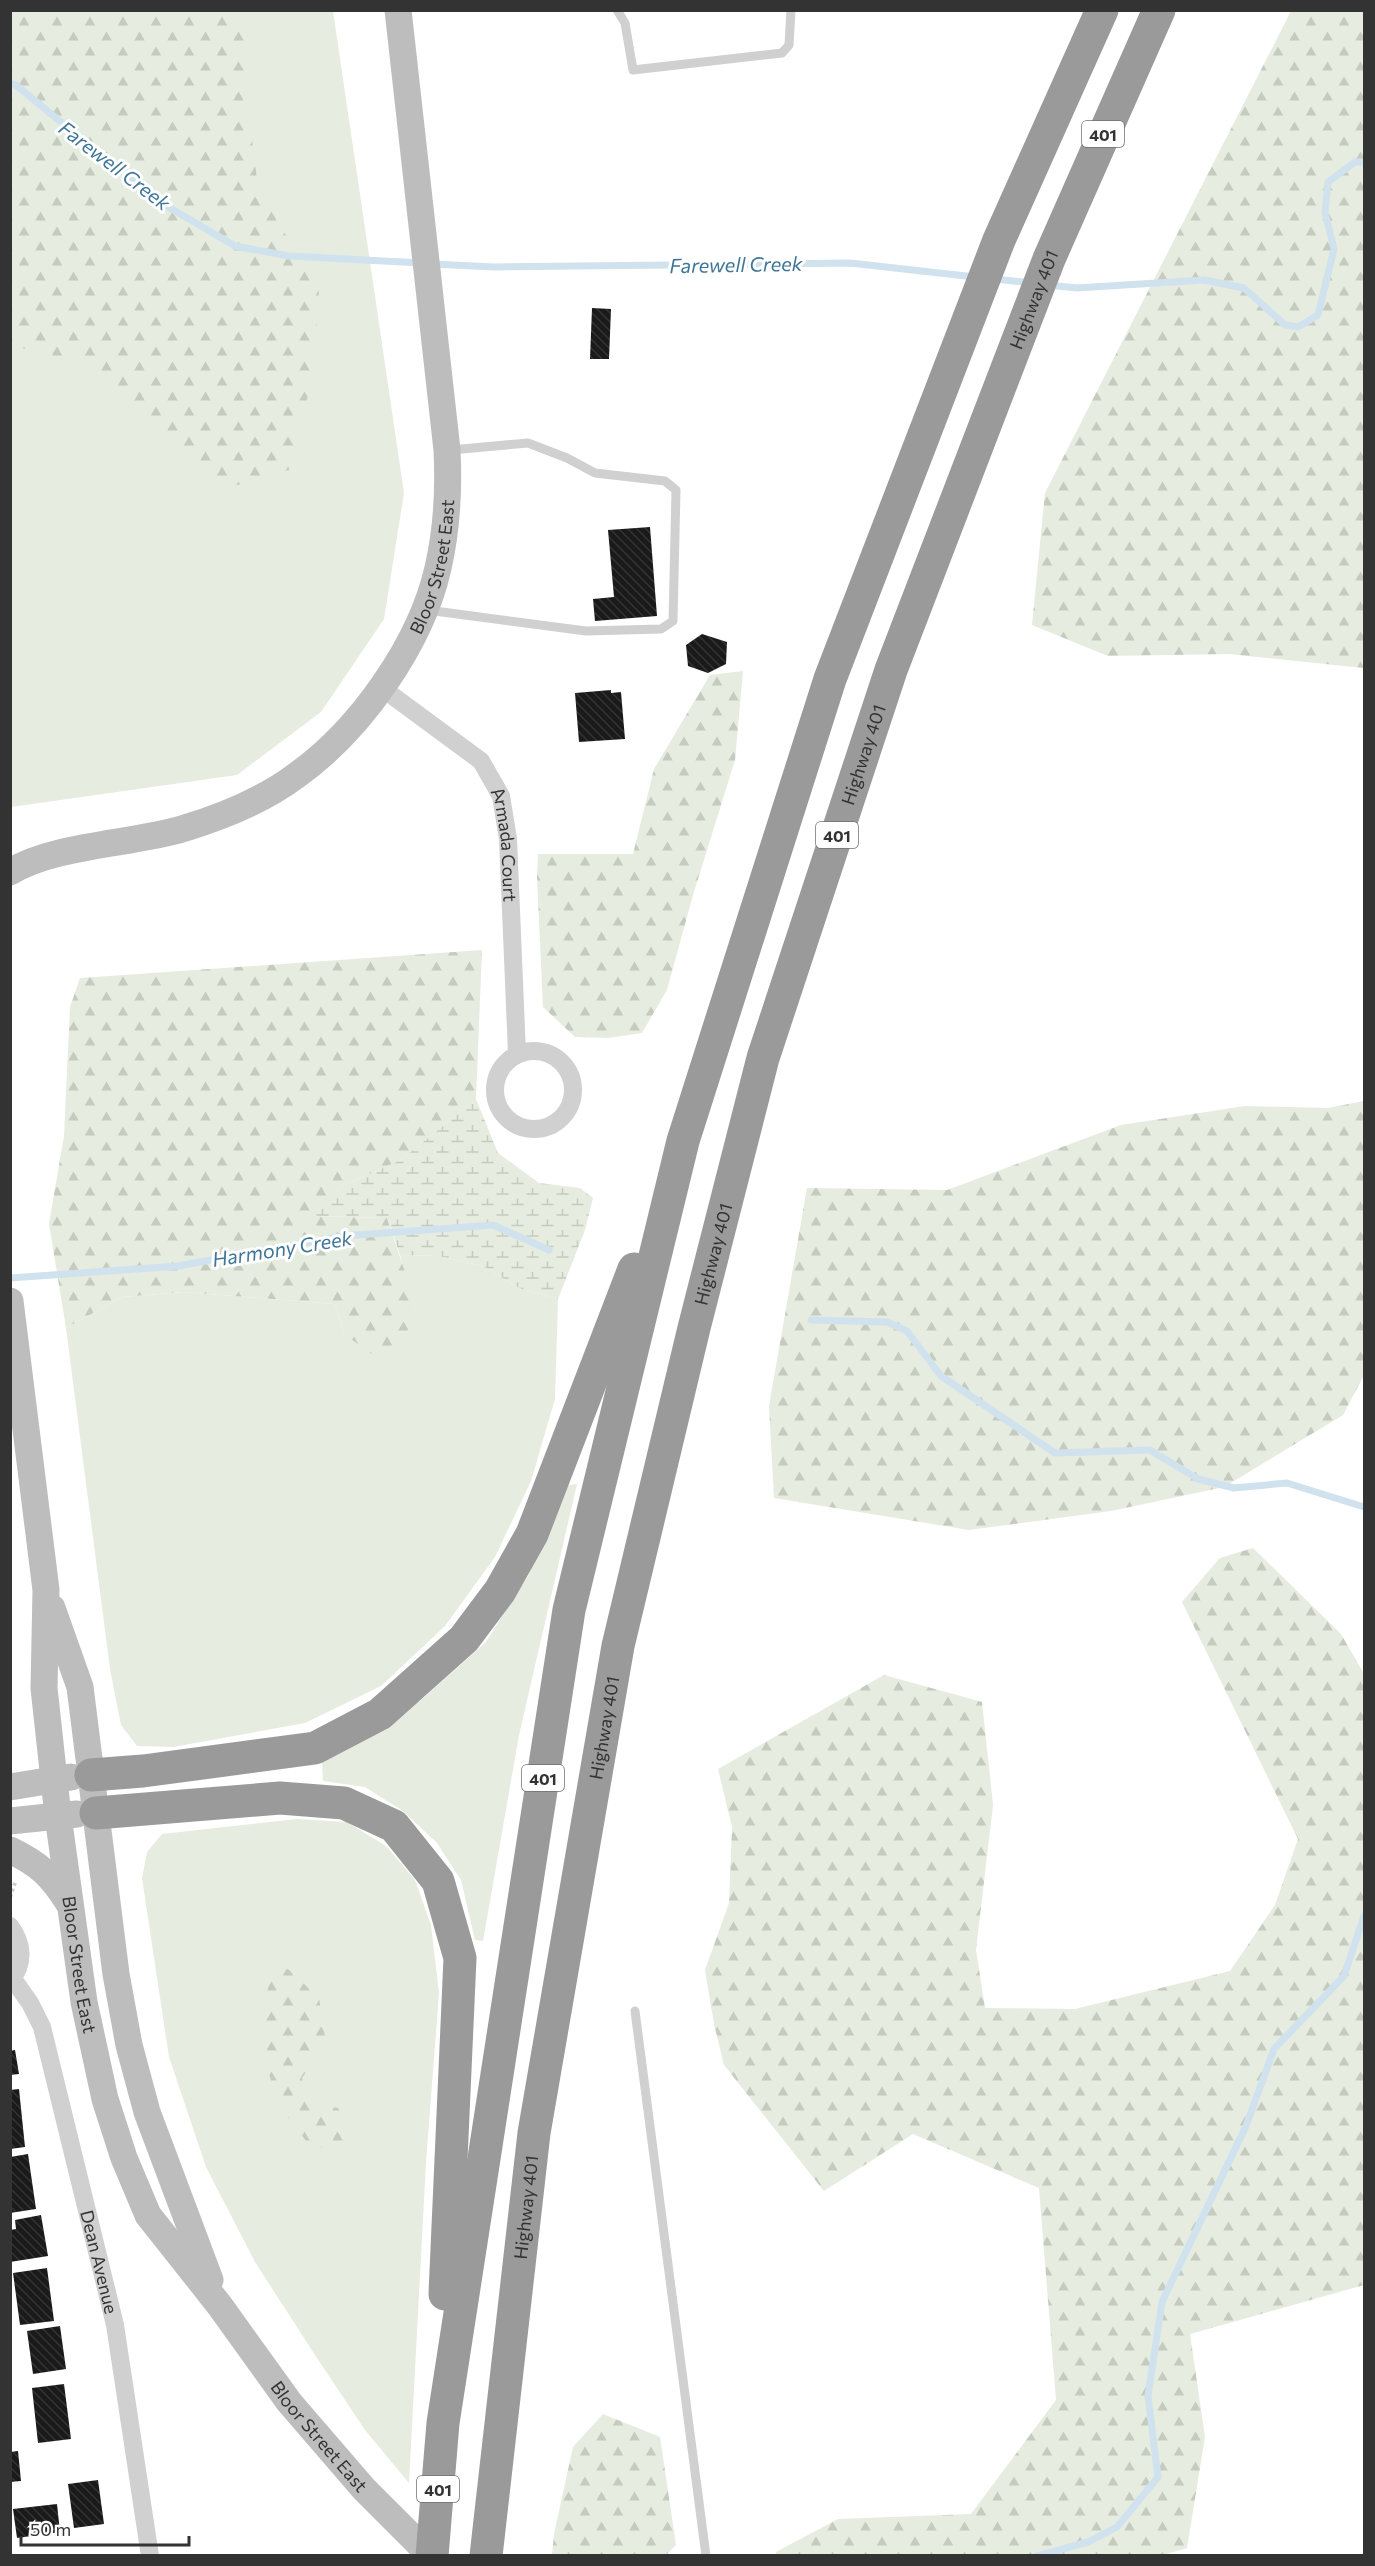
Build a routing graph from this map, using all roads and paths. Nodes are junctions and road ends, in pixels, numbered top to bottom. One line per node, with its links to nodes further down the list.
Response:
1 (398, 10): 6 (main road, Bloor Street East)
2 (617, 10): 3 (lane)
3 (791, 10)
4 (1102, 10): 11 (highway, 401)
5 (1159, 10): 30 (highway, Highway 401 / 401)
6 (447, 450): 7 (main road, Bloor Street East); 7 (lane)
7 (425, 610): 8 (main road, Bloor Street East)
8 (382, 688): 9 (main road, Bloor Street East); 10 (street, Armada Court)
9 (10, 872)
10 (518, 1053): 10 (street)
11 (683, 1141): 14 (highway); 27 (highway, 401)
12 (10, 1301): 13 (main road, Bloor Street East)
13 (46, 1590): 14 (main road, Bloor Street East); 15 (main road, Bloor Street East)
14 (91, 1775): 15 (main road); 17 (main road, Bloor Street East)
15 (54, 1779): 16 (main road); 18 (main road, Bloor Street East)
16 (10, 1787)
17 (96, 1813): 18 (main road); 26 (main road, Bloor Street East); 27 (highway)
18 (58, 1816): 19 (main road); 22 (main road, Bloor Street East)
19 (10, 1821)
20 (15, 1860): 21 (path); 22 (main road)
21 (10, 1897)
22 (71, 1908): 26 (main road, Bloor Street East)
23 (10, 1926): 24 (street, Dean Avenue)
24 (12, 1980): 28 (street, Dean Avenue)
25 (635, 2011): 31 (lane)
26 (220, 2306): 29 (main road, Bloor Street East)
27 (443, 2423): 29 (highway, 401)
28 (150, 2556)
29 (431, 2556)
30 (486, 2556)
31 (706, 2556)

